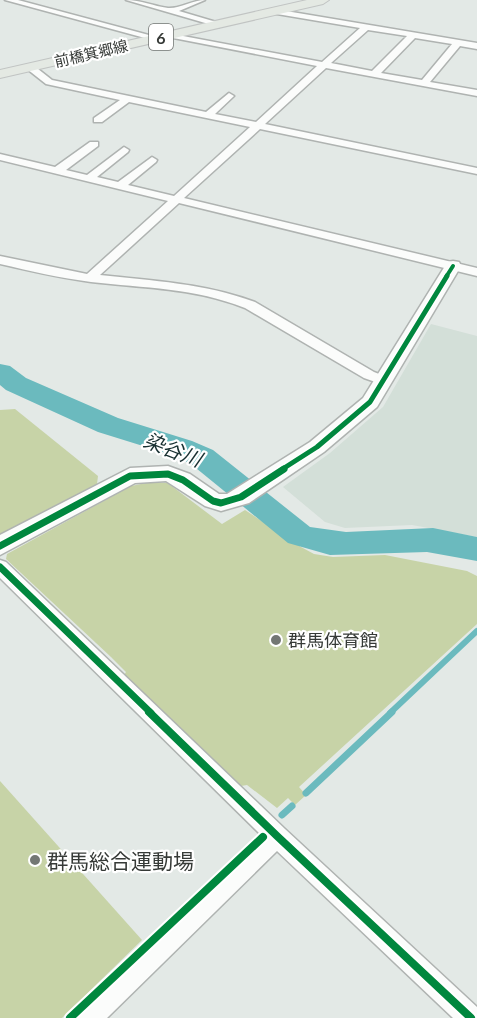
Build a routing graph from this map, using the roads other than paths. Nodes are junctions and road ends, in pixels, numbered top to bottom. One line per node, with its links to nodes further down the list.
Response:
1 (9, 0): 10 (street)
2 (130, 0): 6 (street)
3 (201, 0): 6 (street)
4 (323, 0): 5 (main road, 前橋箕郷線 / 6)
5 (274, 11): 7 (main road, 前橋箕郷線 / 6); 8 (street)
6 (171, 12): 7 (street)
7 (219, 24): 10 (main road, 前橋箕郷線 / 6)
8 (366, 27): 9 (street); 13 (street)
9 (413, 35): 11 (street); 16 (street)
10 (161, 37): 13 (street); 14 (main road, 前橋箕郷線 / 6)
11 (458, 43): 12 (street); 17 (street)
12 (477, 46)
13 (326, 64): 16 (street); 23 (street)
14 (30, 67): 15 (main road, 前橋箕郷線 / 6); 20 (street)
15 (3, 71)
16 (374, 74): 17 (street)
17 (424, 83): 18 (street)
18 (477, 93)
19 (229, 96): 21 (street)
20 (128, 98): 21 (street); 22 (street)
21 (208, 115): 23 (street)
22 (98, 120)
23 (260, 126): 29 (street); 32 (street)
24 (94, 144): 28 (street)
25 (124, 150): 30 (street)
26 (0, 157): 28 (street)
27 (152, 160): 31 (street)
28 (57, 171): 30 (street)
29 (477, 171)
30 (88, 179): 31 (street)
31 (120, 186): 32 (street)
32 (175, 200): 34 (street); 36 (street)
33 (0, 260): 36 (street)
34 (453, 266): 35 (street); 37 (street)
35 (477, 272)
36 (90, 278): 37 (street)
37 (384, 381): 38 (street)
38 (0, 546)
39 (0, 567): 40 (street)
40 (277, 836): 41 (street); 42 (street)
41 (89, 1018)
42 (471, 1018)

